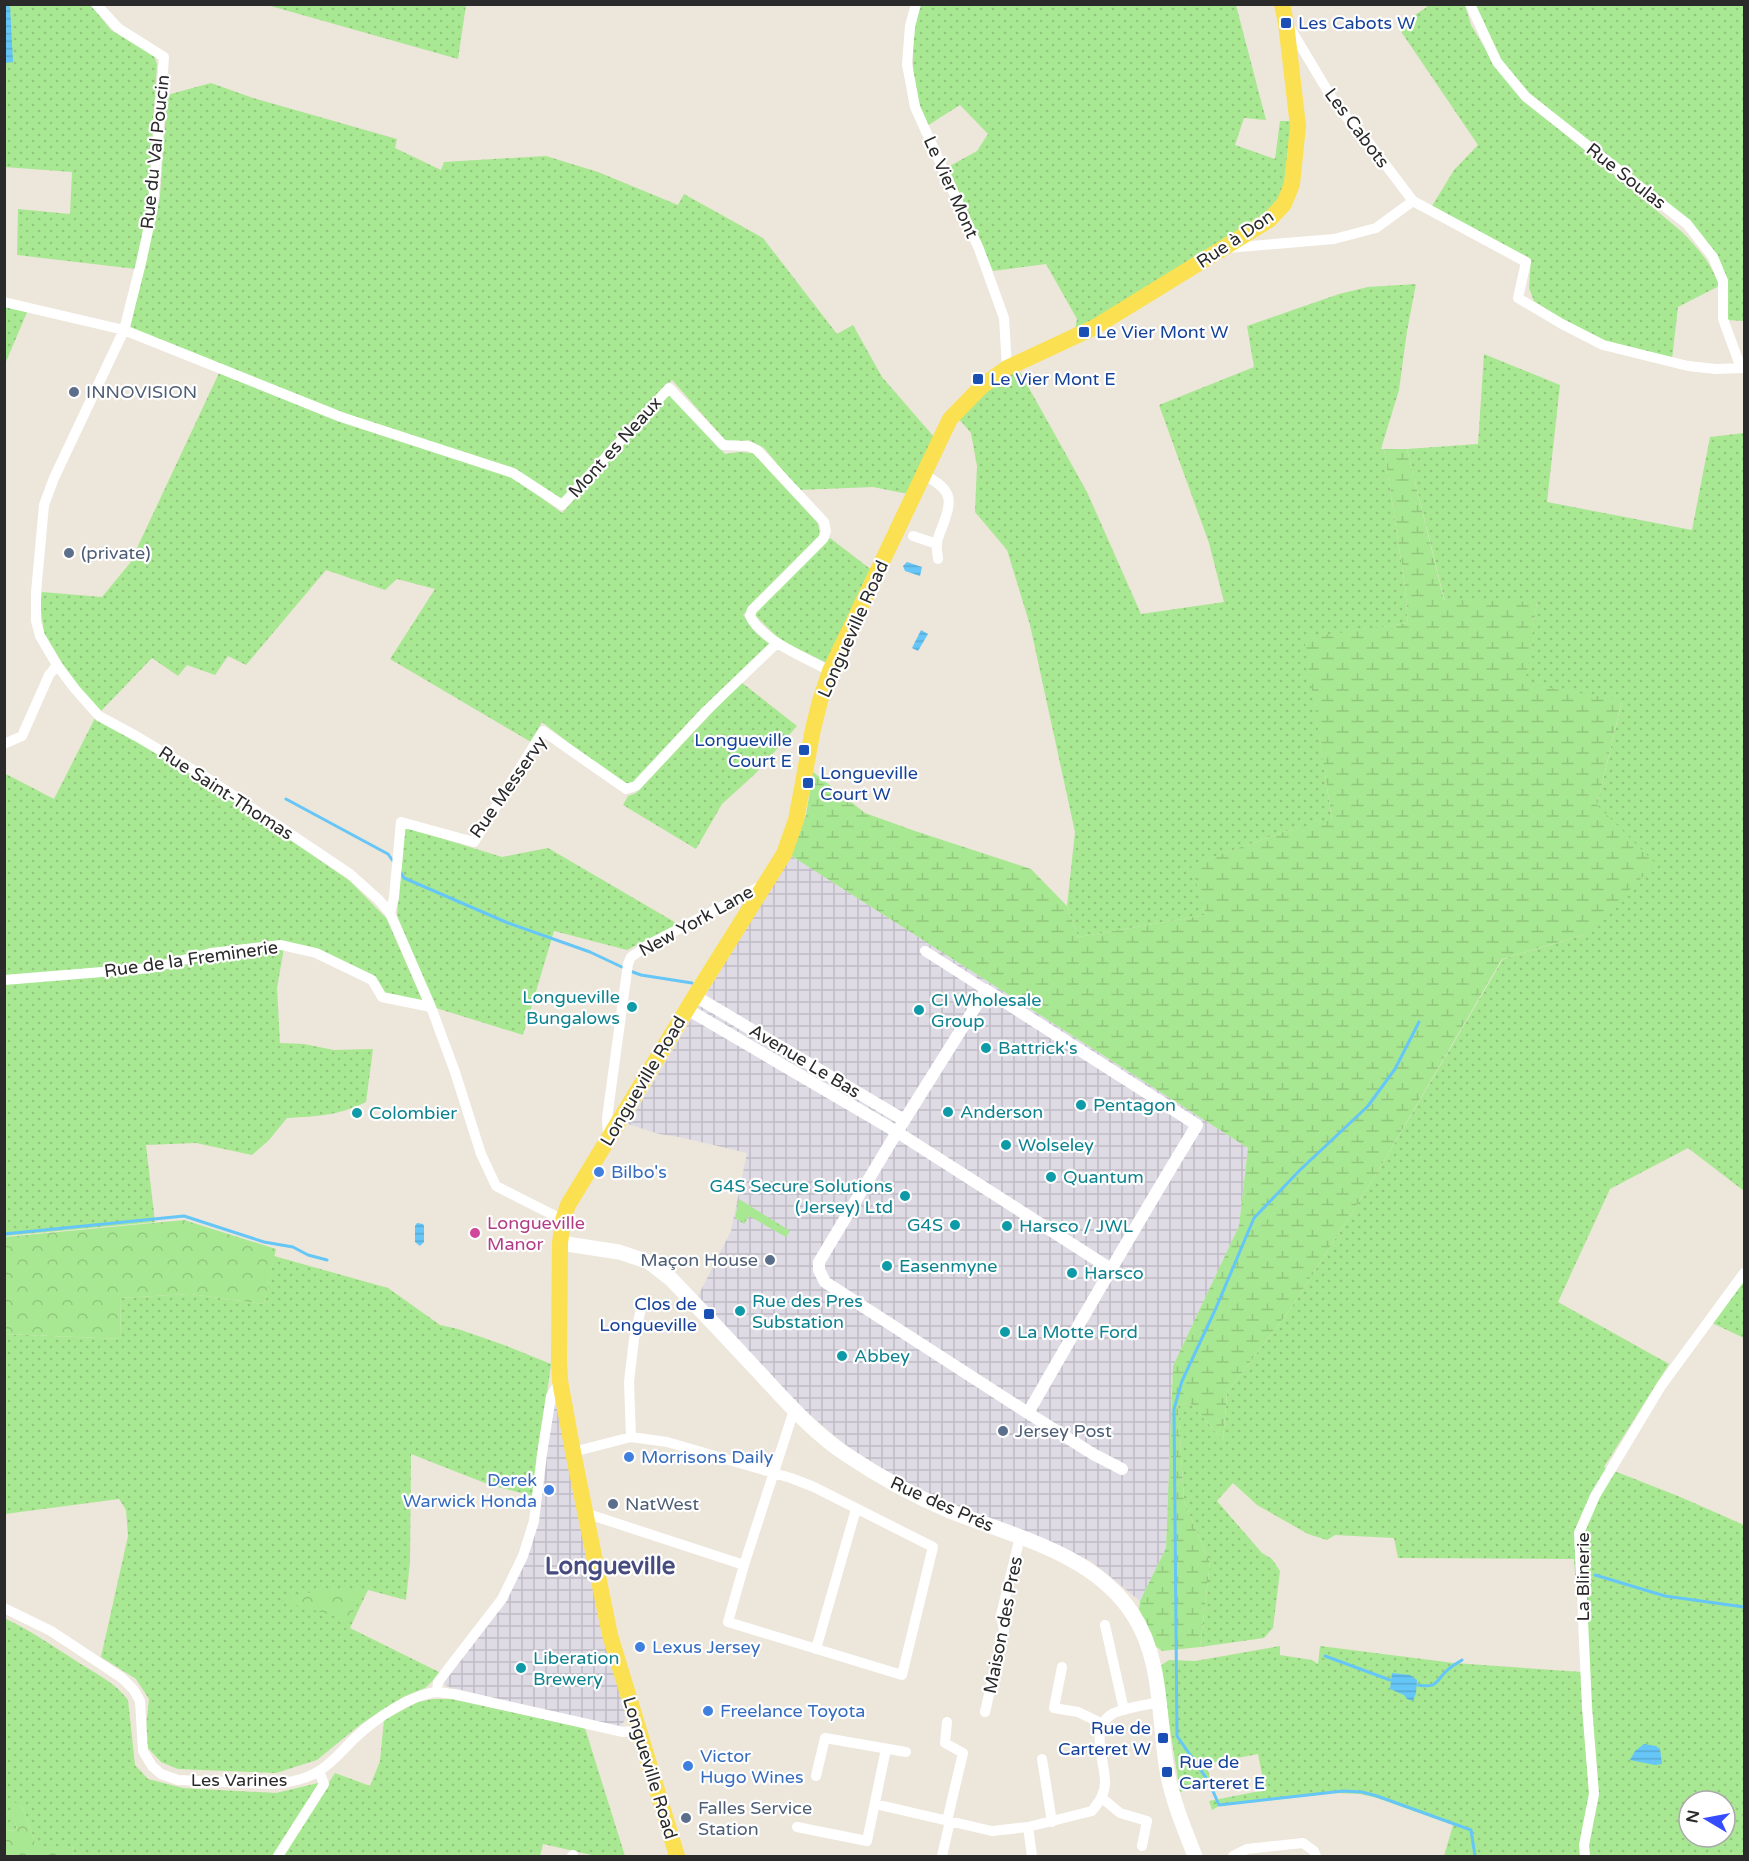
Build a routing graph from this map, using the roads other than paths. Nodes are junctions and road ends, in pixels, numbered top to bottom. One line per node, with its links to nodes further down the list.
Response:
1 (96, 4): 9 (street, Rue du Val Poucin)
2 (916, 4): 10 (street, Le Vier Mont)
3 (1282, 4): 5 (main road, Rue à Don)
4 (1470, 4): 11 (street, Rue Soulas)
5 (1286, 23): 6 (street, Les Cabots); 7 (main road, Rue à Don)
6 (1413, 201): 7 (street); 11 (street)
7 (1224, 248): 10 (main road, Rue à Don)
8 (4, 302): 9 (street)
9 (124, 330): 16 (street, Mont es Neaux); 17 (street, Rue Saint-Thomas)
10 (1007, 368): 12 (main road, Longueville Road)
11 (1743, 368)
12 (924, 475): 14 (street); 18 (main road, Longueville Road)
13 (913, 536): 14 (street)
14 (937, 544): 15 (street)
15 (938, 559)
16 (777, 644): 18 (street, Mont es Neaux); 21 (street, Rue Messervy)
17 (57, 665): 19 (street); 21 (street, Rue Saint-Thomas)
18 (830, 671): 20 (main road, Longueville Road)
19 (4, 744)
20 (765, 883): 25 (main road, Longueville Road); 29 (street, New York Lane)
21 (390, 913): 26 (street, Rue Saint-Thomas)
22 (926, 951): 24 (street)
23 (4, 980): 26 (street, Rue de la Freminerie)
24 (986, 990): 27 (street); 32 (street)
25 (691, 1002): 27 (street, Avenue Le Bas); 28 (street, Avenue Le Bas); 29 (main road, Longueville Road)
26 (431, 1007): 30 (street, Rue Saint-Thomas)
27 (904, 1120): 28 (street)
28 (897, 1132): 32 (street, Avenue Le Bas); 37 (street)
29 (608, 1139): 30 (main road, Longueville Road)
30 (563, 1220): 31 (main road, Longueville Road)
31 (560, 1243): 35 (main road, Longueville Road); 36 (main road, Rue des Prés)
32 (1111, 1269): 37 (street)
33 (1744, 1273): 76 (street, La Blinerie)
34 (643, 1300): 38 (street)
35 (560, 1381): 39 (main road, Longueville Road); 50 (street)
36 (794, 1410): 41 (street); 44 (main road, Rue des Prés)
37 (1028, 1413): 40 (street)
38 (631, 1437): 39 (street); 41 (street)
39 (573, 1452): 43 (main road, Longueville Road)
40 (1122, 1469)
41 (772, 1473): 42 (street); 45 (street)
42 (856, 1509): 48 (street); 48 (street)
43 (585, 1513): 45 (street); 56 (main road, Longueville Road)
44 (1020, 1537): 51 (main road, Rue des Prés); 53 (street, Maison des Pres)
45 (744, 1565): 48 (street)
46 (4, 1608): 60 (street, Les Varines)
47 (1105, 1625): 52 (street)
48 (816, 1649)
49 (1062, 1667): 55 (street)
50 (437, 1692): 56 (street, Les Varines); 60 (street, Les Varines)
51 (1160, 1702): 52 (street); 73 (main road, Rue des Prés)
52 (1124, 1710): 55 (street)
53 (985, 1712)
54 (947, 1722): 64 (street)
55 (1103, 1724): 62 (street)
56 (639, 1730): 70 (main road, Longueville Road)
57 (886, 1749): 58 (street); 61 (street); 63 (street)
58 (906, 1752)
59 (1042, 1759): 65 (street)
60 (319, 1771): 69 (street)
61 (816, 1776)
62 (1102, 1798): 65 (street); 68 (street)
63 (875, 1804): 64 (street); 66 (street)
64 (949, 1821): 67 (street); 71 (street)
65 (1052, 1822): 67 (street)
66 (797, 1827)
67 (1028, 1827): 72 (street)
68 (1142, 1846)
69 (278, 1857)
70 (677, 1857)
71 (942, 1857)
72 (1032, 1857)
73 (1195, 1857)
74 (1233, 1857): 75 (street)
75 (1316, 1857)
76 (1585, 1857)

